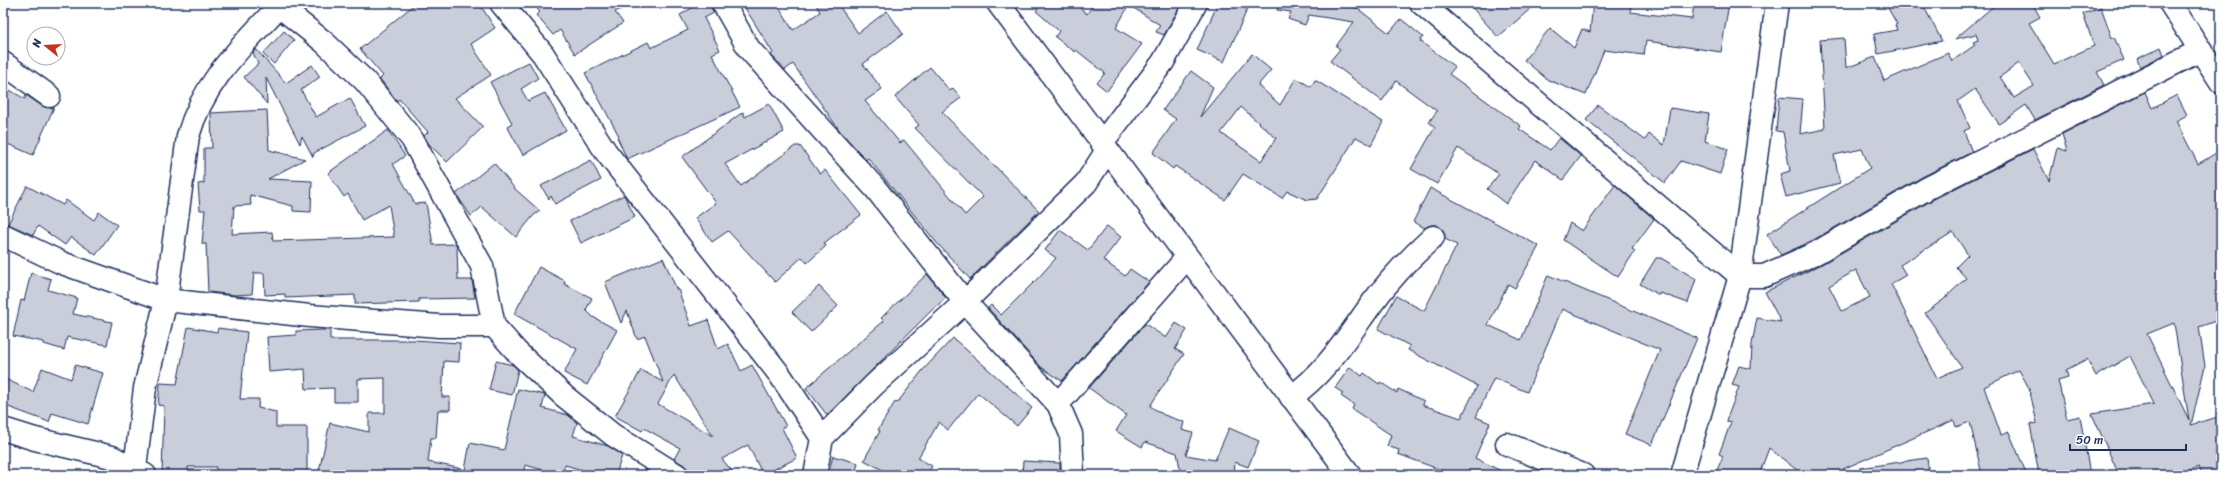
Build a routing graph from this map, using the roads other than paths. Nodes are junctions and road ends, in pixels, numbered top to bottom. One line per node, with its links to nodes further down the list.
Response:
1 (501, 3): 24 (street)
2 (723, 3): 19 (street)
3 (1196, 3): 13 (street)
4 (1421, 3): 17 (street)
5 (1777, 3): 17 (street)
6 (2170, 3): 9 (street)
7 (281, 4): 18 (street); 20 (street)
8 (994, 5): 13 (street)
9 (2201, 50): 11 (street); 17 (street)
10 (3, 63): 12 (street)
11 (2221, 82)
12 (49, 96)
13 (1103, 149): 16 (street); 19 (street); 21 (street)
14 (3, 235): 18 (street)
15 (1433, 237): 21 (street)
16 (1183, 262): 22 (street); 30 (street)
17 (1740, 276): 33 (street)
18 (166, 300): 20 (street); 26 (street)
19 (965, 302): 22 (street); 24 (street)
20 (494, 326): 27 (street)
21 (1291, 397): 31 (street)
22 (1058, 404): 29 (street)
23 (3, 429): 26 (street)
24 (822, 438): 28 (street)
25 (1507, 444): 32 (street)
26 (138, 473)
27 (677, 475)
28 (815, 475)
29 (1073, 475)
30 (1338, 475)
31 (1350, 475)
32 (1583, 475)
33 (1682, 475)

